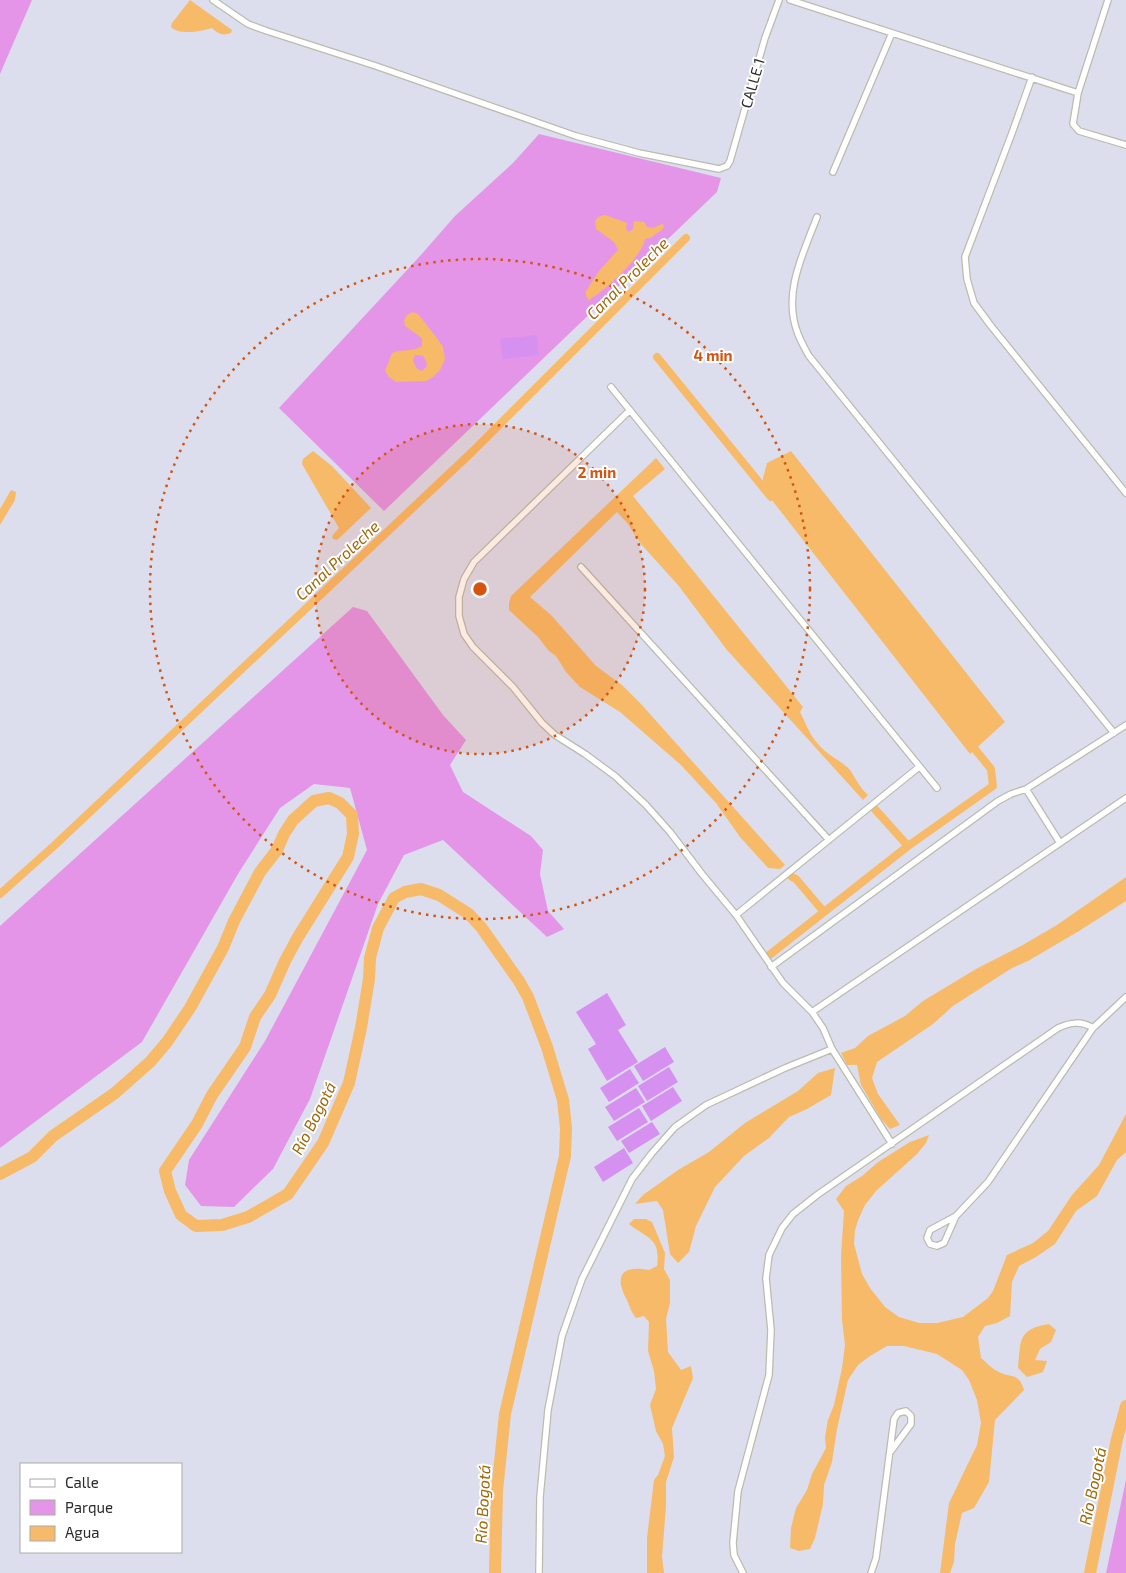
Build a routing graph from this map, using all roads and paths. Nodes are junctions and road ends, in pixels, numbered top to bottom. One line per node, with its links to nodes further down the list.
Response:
1 (213, 0): 2 (street, CALLE 1)
2 (779, 0)
3 (790, 0): 5 (street)
4 (1108, 0): 7 (street)
5 (892, 33): 6 (street); 9 (street)
6 (1032, 77): 7 (street); 13 (street)
7 (1078, 93): 8 (street)
8 (1126, 145)
9 (833, 172)
10 (818, 217): 16 (street)
11 (611, 387): 12 (street)
12 (630, 410): 17 (street); 23 (street)
13 (1126, 493)
14 (581, 567): 21 (street)
15 (1126, 725): 16 (street)
16 (1114, 733): 19 (street)
17 (919, 767): 18 (street); 21 (street)
18 (937, 788)
19 (1026, 789): 22 (street); 24 (street)
20 (1126, 798): 22 (street)
21 (829, 840): 23 (street)
22 (1060, 843): 26 (street)
23 (736, 915): 24 (street)
24 (771, 967): 26 (street)
25 (1126, 996): 27 (street)
26 (812, 1012): 28 (street)
27 (1093, 1028): 29 (street); 30 (street)
28 (832, 1049): 29 (street); 32 (street)
29 (892, 1144): 33 (street)
30 (956, 1216): 30 (street)
31 (891, 1451): 31 (street); 34 (street)
32 (539, 1573)
33 (743, 1573)
34 (871, 1573)

